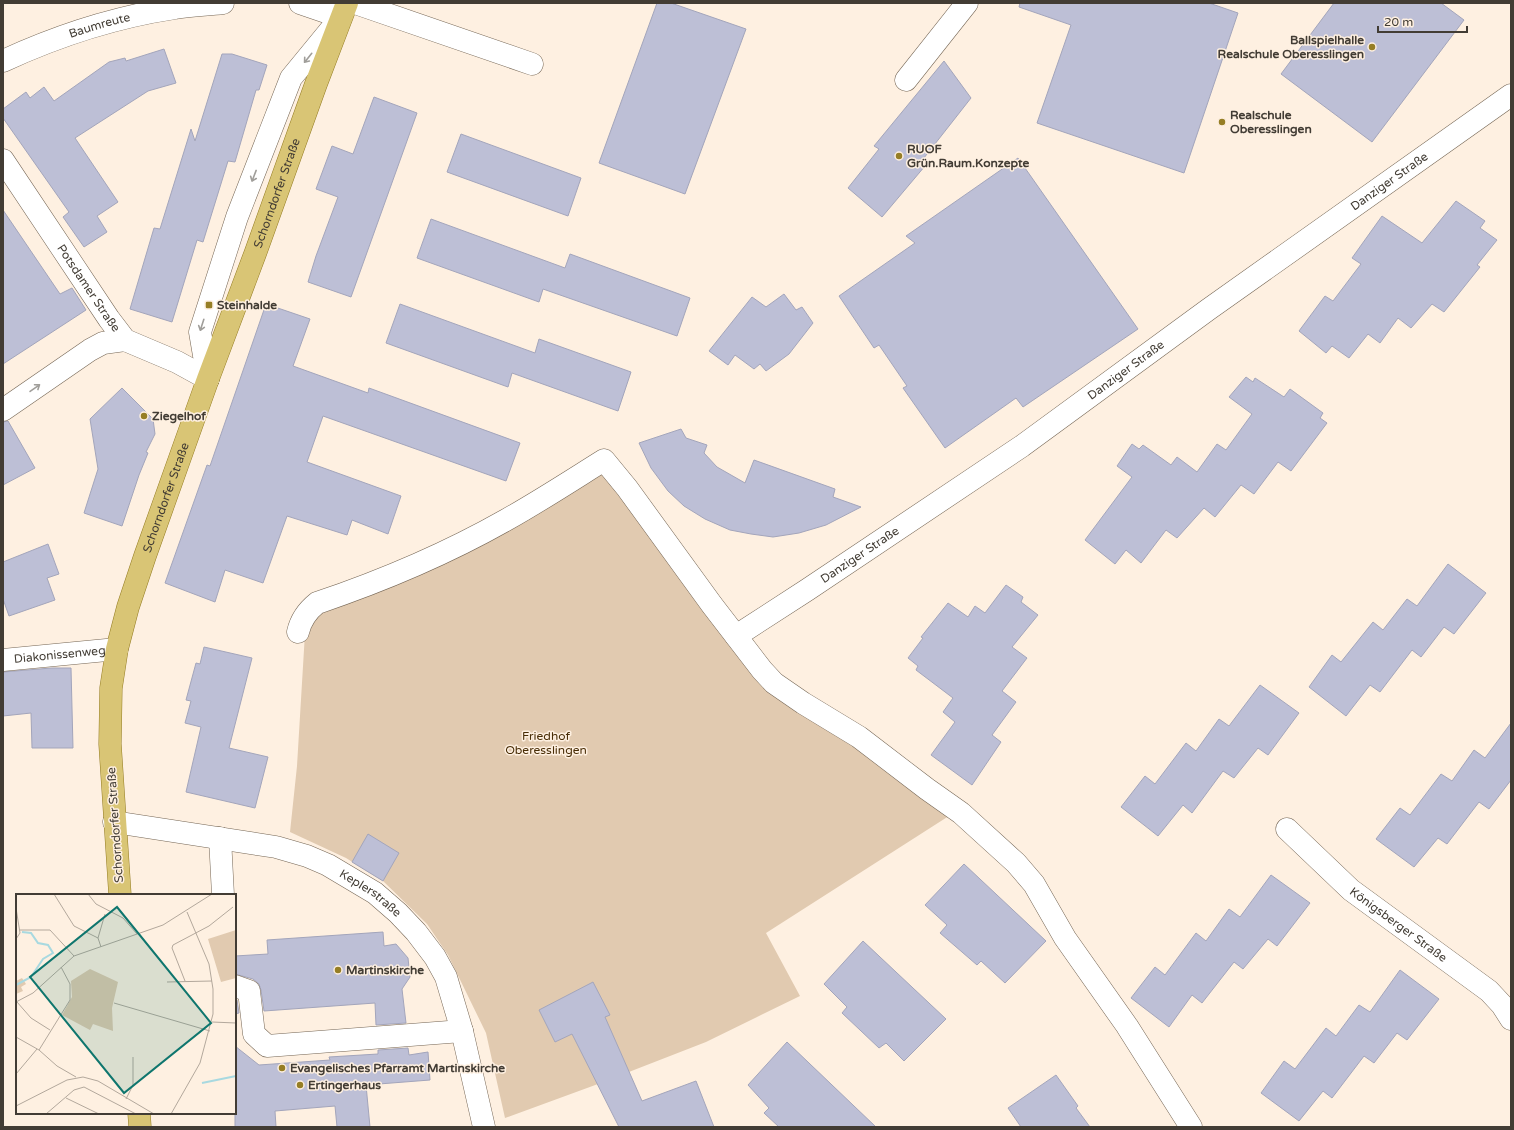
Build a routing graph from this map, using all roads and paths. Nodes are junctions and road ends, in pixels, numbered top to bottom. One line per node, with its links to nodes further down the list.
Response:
1 (224, 3): 5 (street, Baumreute)
2 (300, 3): 4 (street)
3 (967, 3): 7 (street)
4 (348, 8): 6 (street); 11 (main road, Schorndorfer Straße); 11 (street, one-way to 11)
5 (3, 61)
6 (532, 64)
7 (906, 80)
8 (1511, 96): 14 (street, Danziger Straße)
9 (3, 160): 10 (street, Potsdamer Straße)
10 (125, 340): 11 (street, Potsdamer Straße); 12 (street, one-way to 10)
11 (208, 378): 15 (main road, Schorndorfer Straße)
12 (3, 410)
13 (298, 632): 14 (street)
14 (736, 636): 28 (street)
15 (117, 649): 16 (street, Diakonissenweg); 17 (main road, Schorndorfer Straße)
16 (3, 660)
17 (114, 822): 19 (street, Keplerstraße); 20 (main road, Schorndorfer Straße)
18 (1286, 829): 23 (street, Königsberger Straße)
19 (220, 838): 21 (street); 24 (street, Keplerstraße)
20 (120, 894)
21 (223, 894)
22 (236, 986): 24 (street)
23 (1511, 1018)
24 (462, 1031): 27 (street, Keplerstraße)
25 (139, 1114): 26 (main road)
26 (140, 1127)
27 (484, 1127)
28 (1191, 1127)

